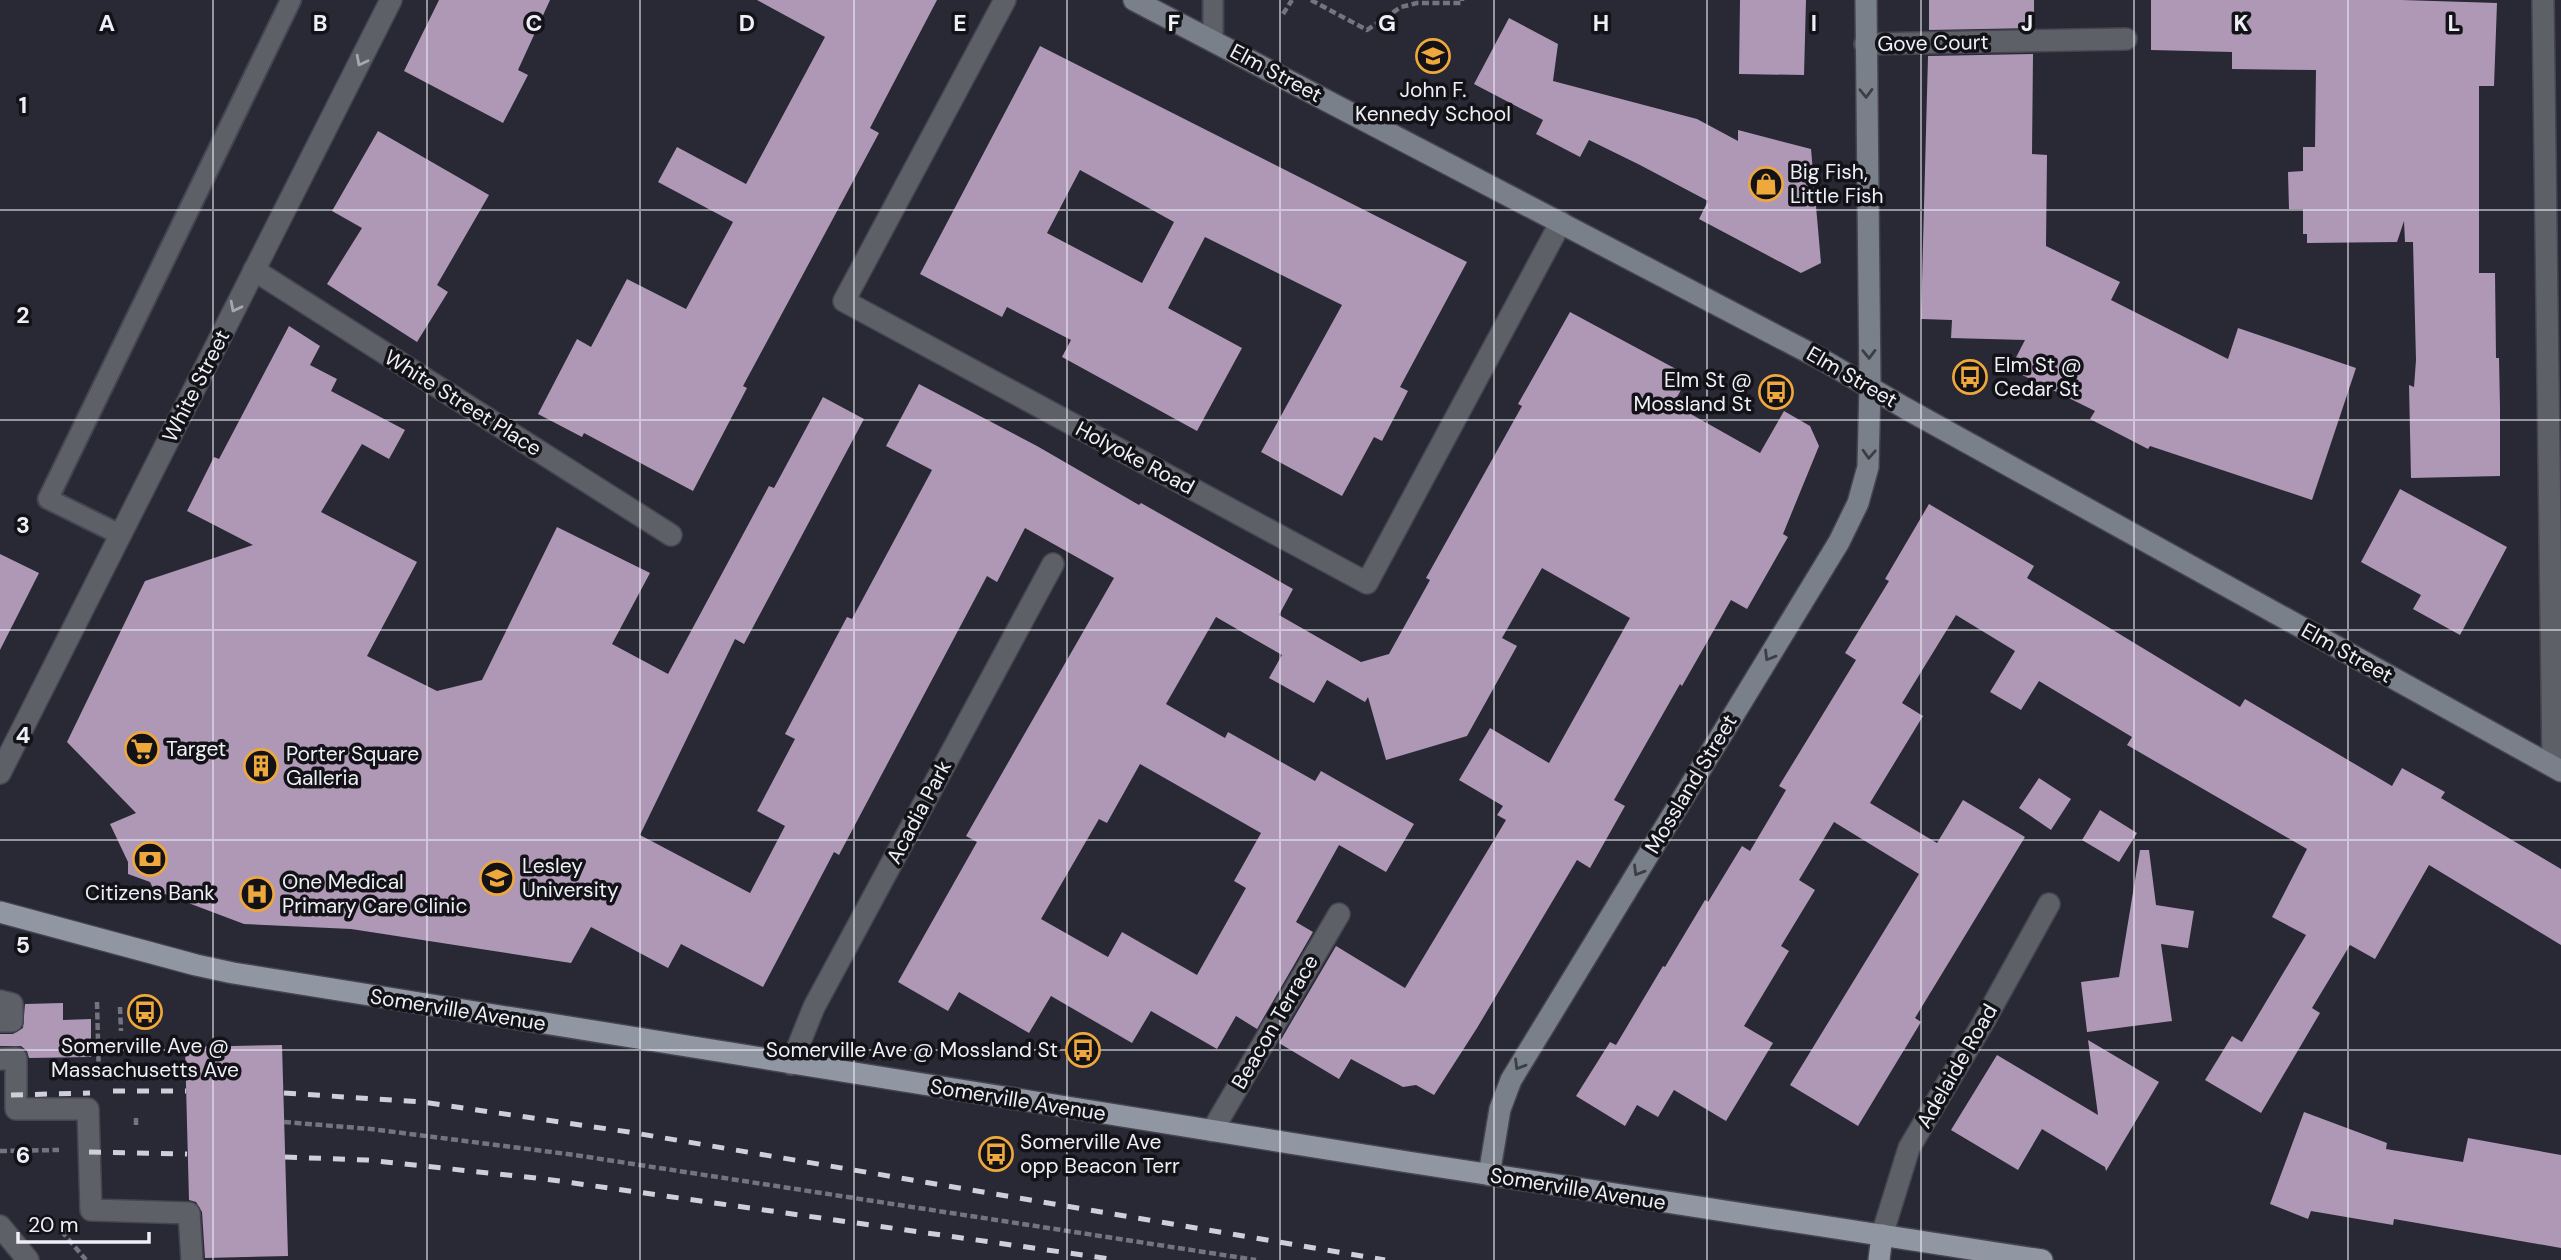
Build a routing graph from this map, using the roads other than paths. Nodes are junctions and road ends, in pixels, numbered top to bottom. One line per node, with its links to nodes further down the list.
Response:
1 (291, 0): 14 (lane)
2 (391, 0): 12 (street, White Street, one-way to 12)
3 (1005, 0): 11 (street, Holyoke Road)
4 (1134, 0): 9 (main road, Elm Street)
5 (1213, 0): 9 (lane)
6 (1866, 0): 10 (main road, Mossland Street)
7 (2543, 0): 17 (street)
8 (2126, 39): 10 (street, Gove Court)
9 (1213, 40): 11 (main road, Elm Street)
10 (1865, 44): 13 (main road, Mossland Street, one-way to 13)
11 (1561, 222): 13 (main road, Elm Street)
12 (254, 270): 14 (street, White Street, one-way to 14); 15 (street, White Street Place)
13 (1870, 386): 17 (main road, Elm Street); 27 (main road, Mossland Street, one-way to 27)
14 (125, 527): 18 (street, White Street)
15 (671, 535)
16 (1053, 564): 25 (street, Acadia Park)
17 (2557, 769)
18 (0, 773)
19 (2049, 904): 29 (street, Adelaide Road)
20 (0, 912): 25 (main road, Somerville Avenue)
21 (1339, 914): 26 (street, Beacon Terrace)
22 (0, 1001): 23 (street)
23 (0, 1021)
24 (0, 1059): 31 (street)
25 (791, 1064): 26 (main road, Somerville Avenue)
26 (1212, 1131): 27 (main road, Somerville Avenue)
27 (1489, 1175): 29 (main road, Somerville Avenue)
28 (0, 1226): 30 (street)
29 (1882, 1235): 32 (main road); 33 (main road, Somerville Avenue)
30 (29, 1260)
31 (192, 1260)
32 (1879, 1260)
33 (2042, 1260)

